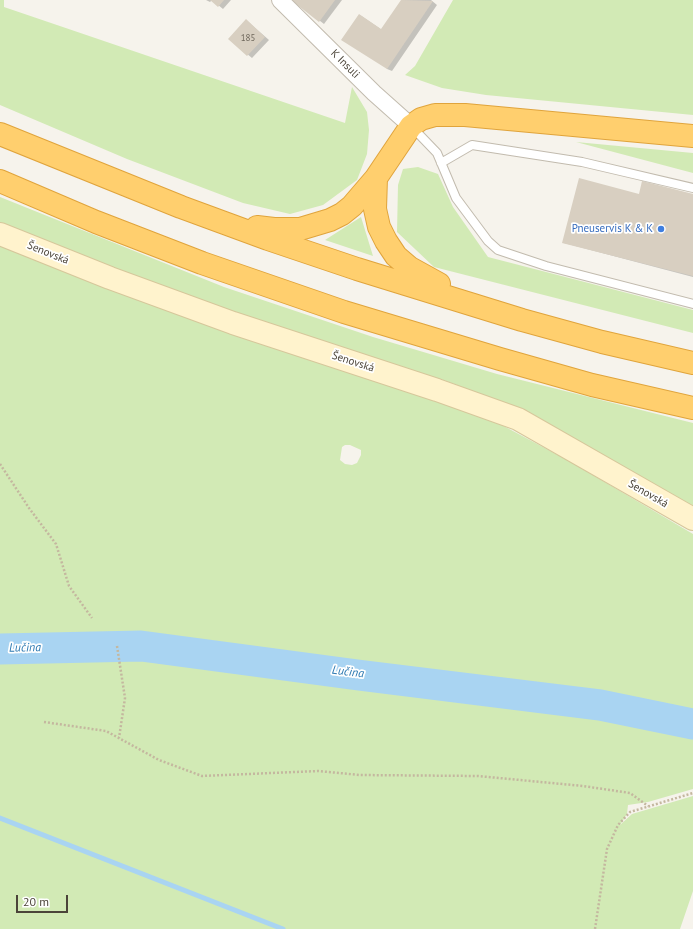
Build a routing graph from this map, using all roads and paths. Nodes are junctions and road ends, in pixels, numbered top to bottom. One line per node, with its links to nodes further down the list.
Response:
1 (280, 0): 2 (street, K Insuli)
2 (411, 126): 4 (highway); 5 (lane); 6 (highway)
3 (0, 134): 9 (highway)
4 (693, 136)
5 (442, 163): 8 (lane); 11 (lane)
6 (376, 178): 9 (highway); 12 (highway)
7 (0, 181): 14 (highway)
8 (693, 188)
9 (181, 207): 12 (highway)
10 (0, 234): 16 (main road, Šenovská)
11 (693, 304)
12 (522, 320): 13 (highway)
13 (693, 363)
14 (693, 408)
15 (0, 464): 17 (path)
16 (693, 519)
17 (92, 618)
18 (117, 646): 20 (path)
19 (44, 722): 20 (path)
20 (119, 738): 22 (path)
21 (693, 793): 22 (path)
22 (648, 806): 23 (path)
23 (595, 929)

